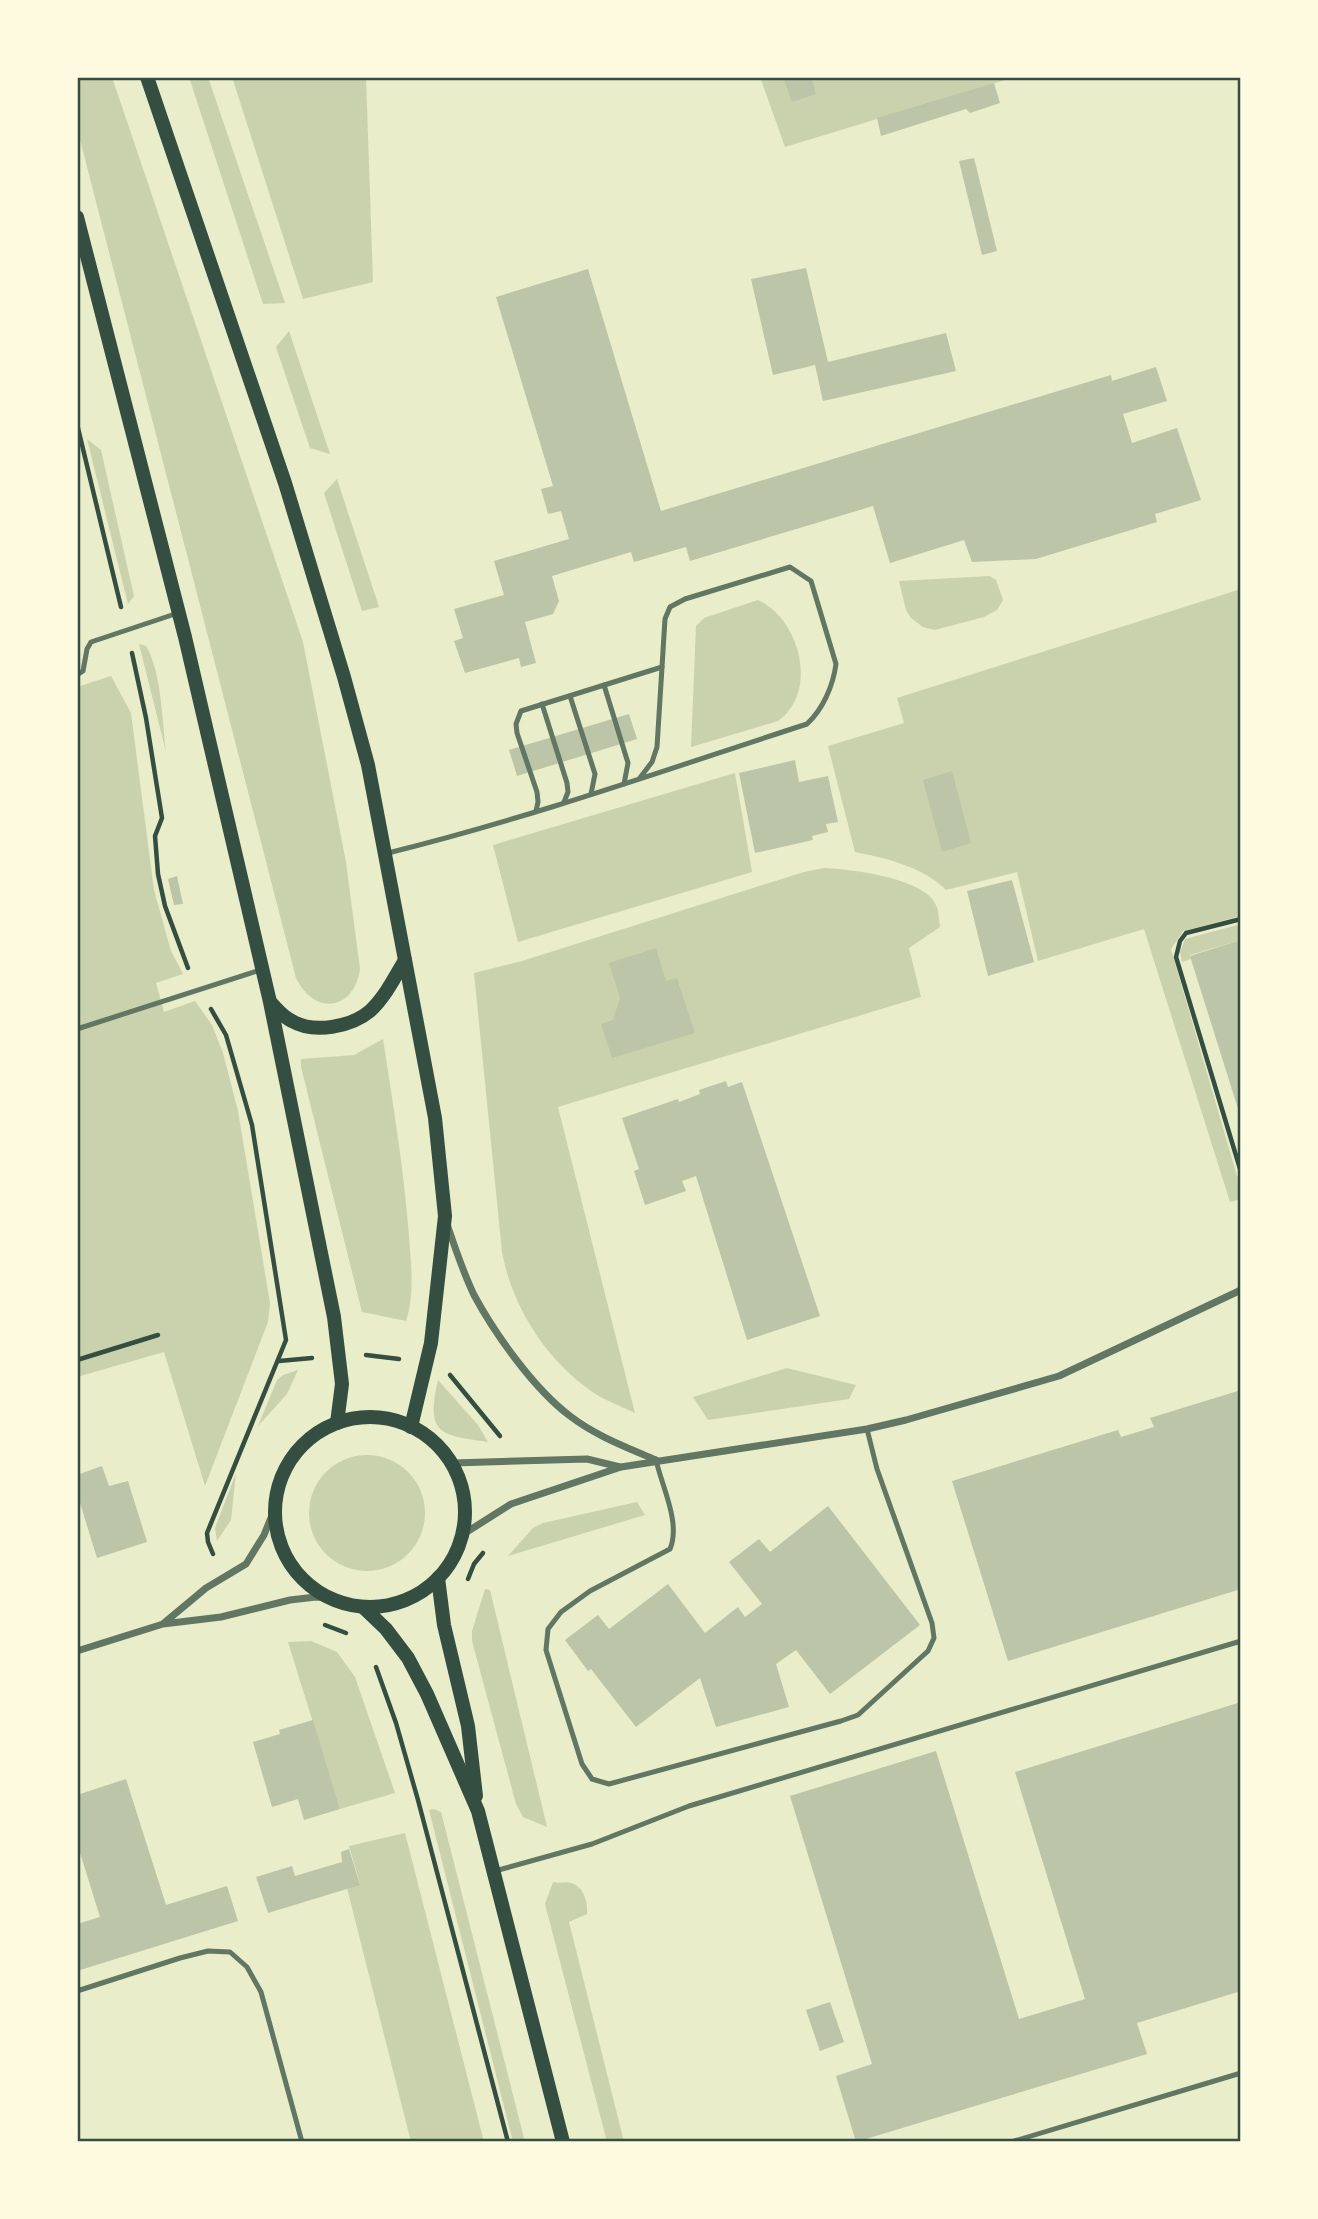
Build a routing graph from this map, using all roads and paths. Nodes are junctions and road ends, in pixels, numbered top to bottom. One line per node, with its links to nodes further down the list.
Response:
1 (147, 77): 15 (main road)
2 (77, 217): 3 (main road)
3 (178, 612): 5 (lane); 18 (main road)
4 (662, 667): 6 (lane); 9 (lane); 9 (lane)
5 (77, 675)
6 (604, 685): 7 (lane); 10 (lane)
7 (570, 696): 8 (lane); 11 (lane)
8 (542, 704): 12 (lane); 13 (lane)
9 (639, 779): 10 (lane)
10 (624, 784): 11 (lane)
11 (591, 794): 12 (lane)
12 (564, 802): 13 (lane)
13 (536, 811): 15 (lane)
14 (162, 818): 19 (path)
15 (385, 854): 17 (main road)
16 (1241, 919): 22 (path)
17 (405, 960): 20 (main road); 23 (main road)
18 (262, 969): 19 (lane); 20 (main road)
19 (199, 990): 21 (lane); 40 (path)
20 (270, 1002): 30 (main road)
21 (77, 1029)
22 (1241, 1172)
23 (445, 1216): 31 (main road); 34 (street)
24 (1241, 1290): 32 (street)
25 (158, 1335): 27 (path)
26 (369, 1355): 28 (path)
27 (77, 1360)
28 (410, 1361)
29 (443, 1371): 33 (path)
30 (337, 1423): 31 (main road); 37 (main road)
31 (411, 1427): 35 (main road)
32 (867, 1429): 34 (street); 34 (lane)
33 (503, 1444)
34 (656, 1460): 36 (street)
35 (453, 1464): 36 (street); 38 (main road)
36 (621, 1467): 38 (street)
37 (275, 1508): 43 (main road); 45 (street)
38 (461, 1535): 41 (main road)
39 (492, 1546): 42 (path)
40 (212, 1554)
41 (438, 1578): 44 (main road); 51 (main road)
42 (467, 1582)
43 (330, 1598): 44 (main road); 45 (street)
44 (362, 1607): 51 (main road)
45 (163, 1624): 49 (street)
46 (324, 1624): 47 (path)
47 (356, 1640)
48 (1241, 1641): 52 (lane)
49 (77, 1651)
50 (373, 1660): 56 (path)
51 (478, 1811): 52 (main road)
52 (494, 1872): 57 (main road)
53 (77, 1991): 55 (lane)
54 (1241, 2073): 58 (lane)
55 (302, 2142)
56 (508, 2142)
57 (563, 2142)
58 (1011, 2142)

